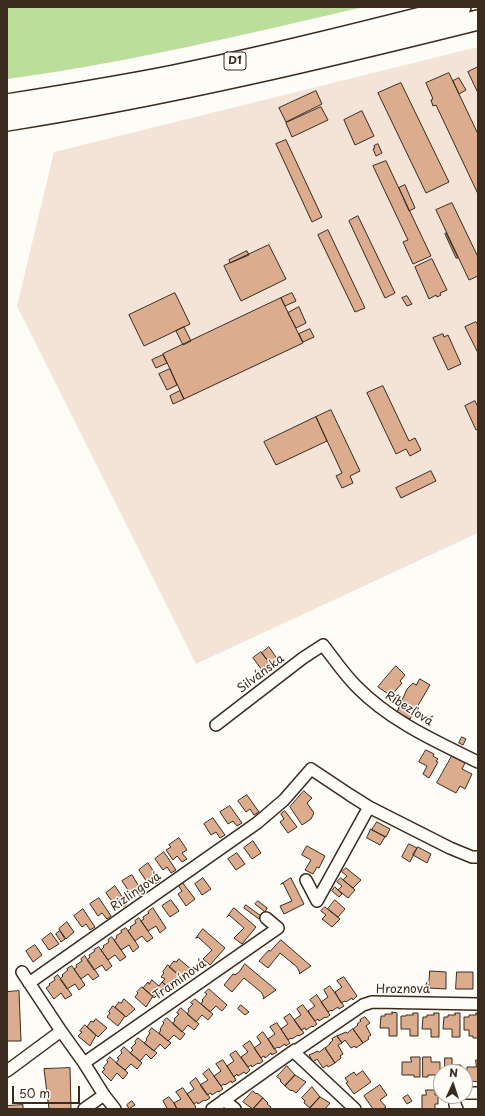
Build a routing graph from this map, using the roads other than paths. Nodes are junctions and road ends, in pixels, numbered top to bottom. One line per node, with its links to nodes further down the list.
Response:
1 (461, 7): 3 (highway, D1)
2 (478, 20): 4 (highway, D1)
3 (7, 104)
4 (7, 121)
5 (324, 645): 6 (street, Silvánska); 7 (street, Ríbezľová)
6 (216, 725)
7 (478, 762)
8 (369, 807): 9 (street); 10 (street); 13 (street, Rizlingová)
9 (478, 857)
10 (306, 880)
11 (266, 918): 17 (street, Tramínová)
12 (22, 972): 13 (street)
13 (30, 983): 15 (street)
14 (478, 1004): 16 (street, Hroznová)
15 (61, 1031): 17 (street); 18 (street)
16 (295, 1051): 20 (street, Hroznová); 25 (street)
17 (84, 1063): 19 (street)
18 (7, 1071)
19 (104, 1095): 21 (street); 22 (street)
20 (229, 1097): 23 (street, Hroznová); 24 (street)
21 (84, 1109)
22 (115, 1109)
23 (212, 1109)
24 (235, 1109)
25 (355, 1109)

